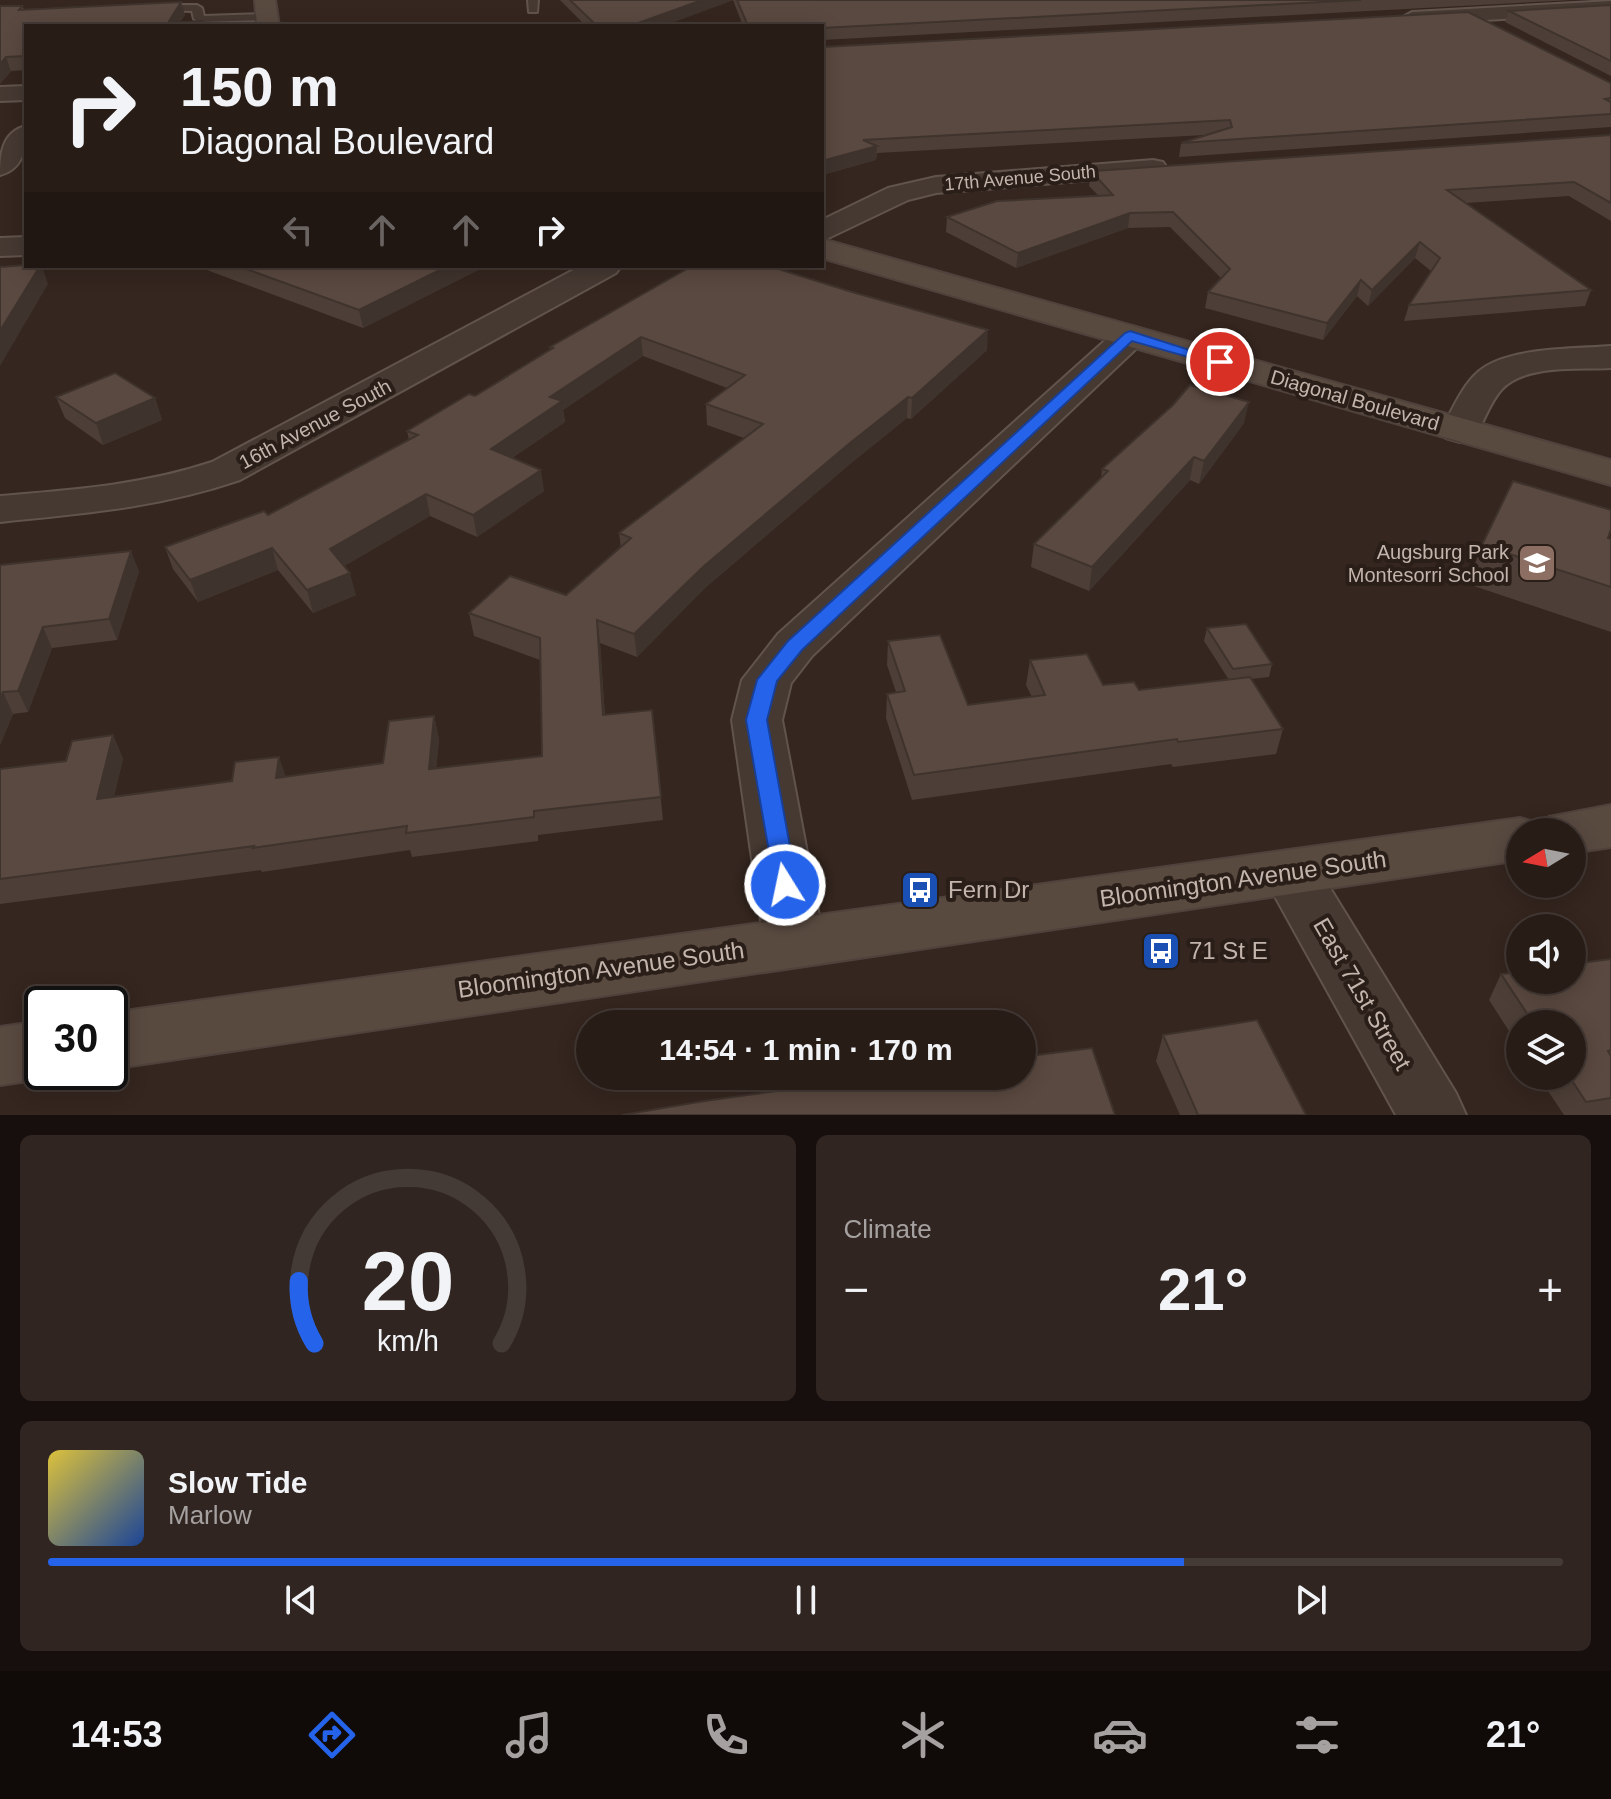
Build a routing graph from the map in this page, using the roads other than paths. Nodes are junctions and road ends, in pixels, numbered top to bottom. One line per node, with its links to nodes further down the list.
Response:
1 (1440, 0): 5 (street)
2 (1611, 7): 5 (street)
3 (139, 8): 4 (lane)
4 (267, 14)
5 (1469, 15): 6 (street); 7 (street)
6 (1390, 19)
7 (1512, 37)
8 (24, 93): 9 (street)
9 (0, 94)
10 (24, 137): 12 (street)
11 (1185, 166): 13 (street, 17th Avenue South)
12 (0, 167)
13 (824, 231)
14 (24, 246): 15 (street)
15 (0, 247)
16 (824, 249): 18 (street, Diagonal Boulevard)
17 (601, 268): 22 (street, 16th Avenue South)
18 (1130, 336): 20 (street, Diagonal Boulevard); 27 (street)
19 (1611, 357): 20 (street)
20 (1460, 430): 21 (street, Diagonal Boulevard)
21 (1611, 473)
22 (0, 509)
23 (1611, 826): 24 (street)
24 (1586, 830)
25 (1506, 841): 26 (street, Bloomington Avenue South)
26 (1291, 873): 27 (street, Bloomington Avenue South); 31 (street, East 71st Street)
27 (794, 942): 28 (street, Bloomington Avenue South)
28 (128, 1038)
29 (24, 1053): 30 (street)
30 (0, 1056)
31 (1432, 1115)

